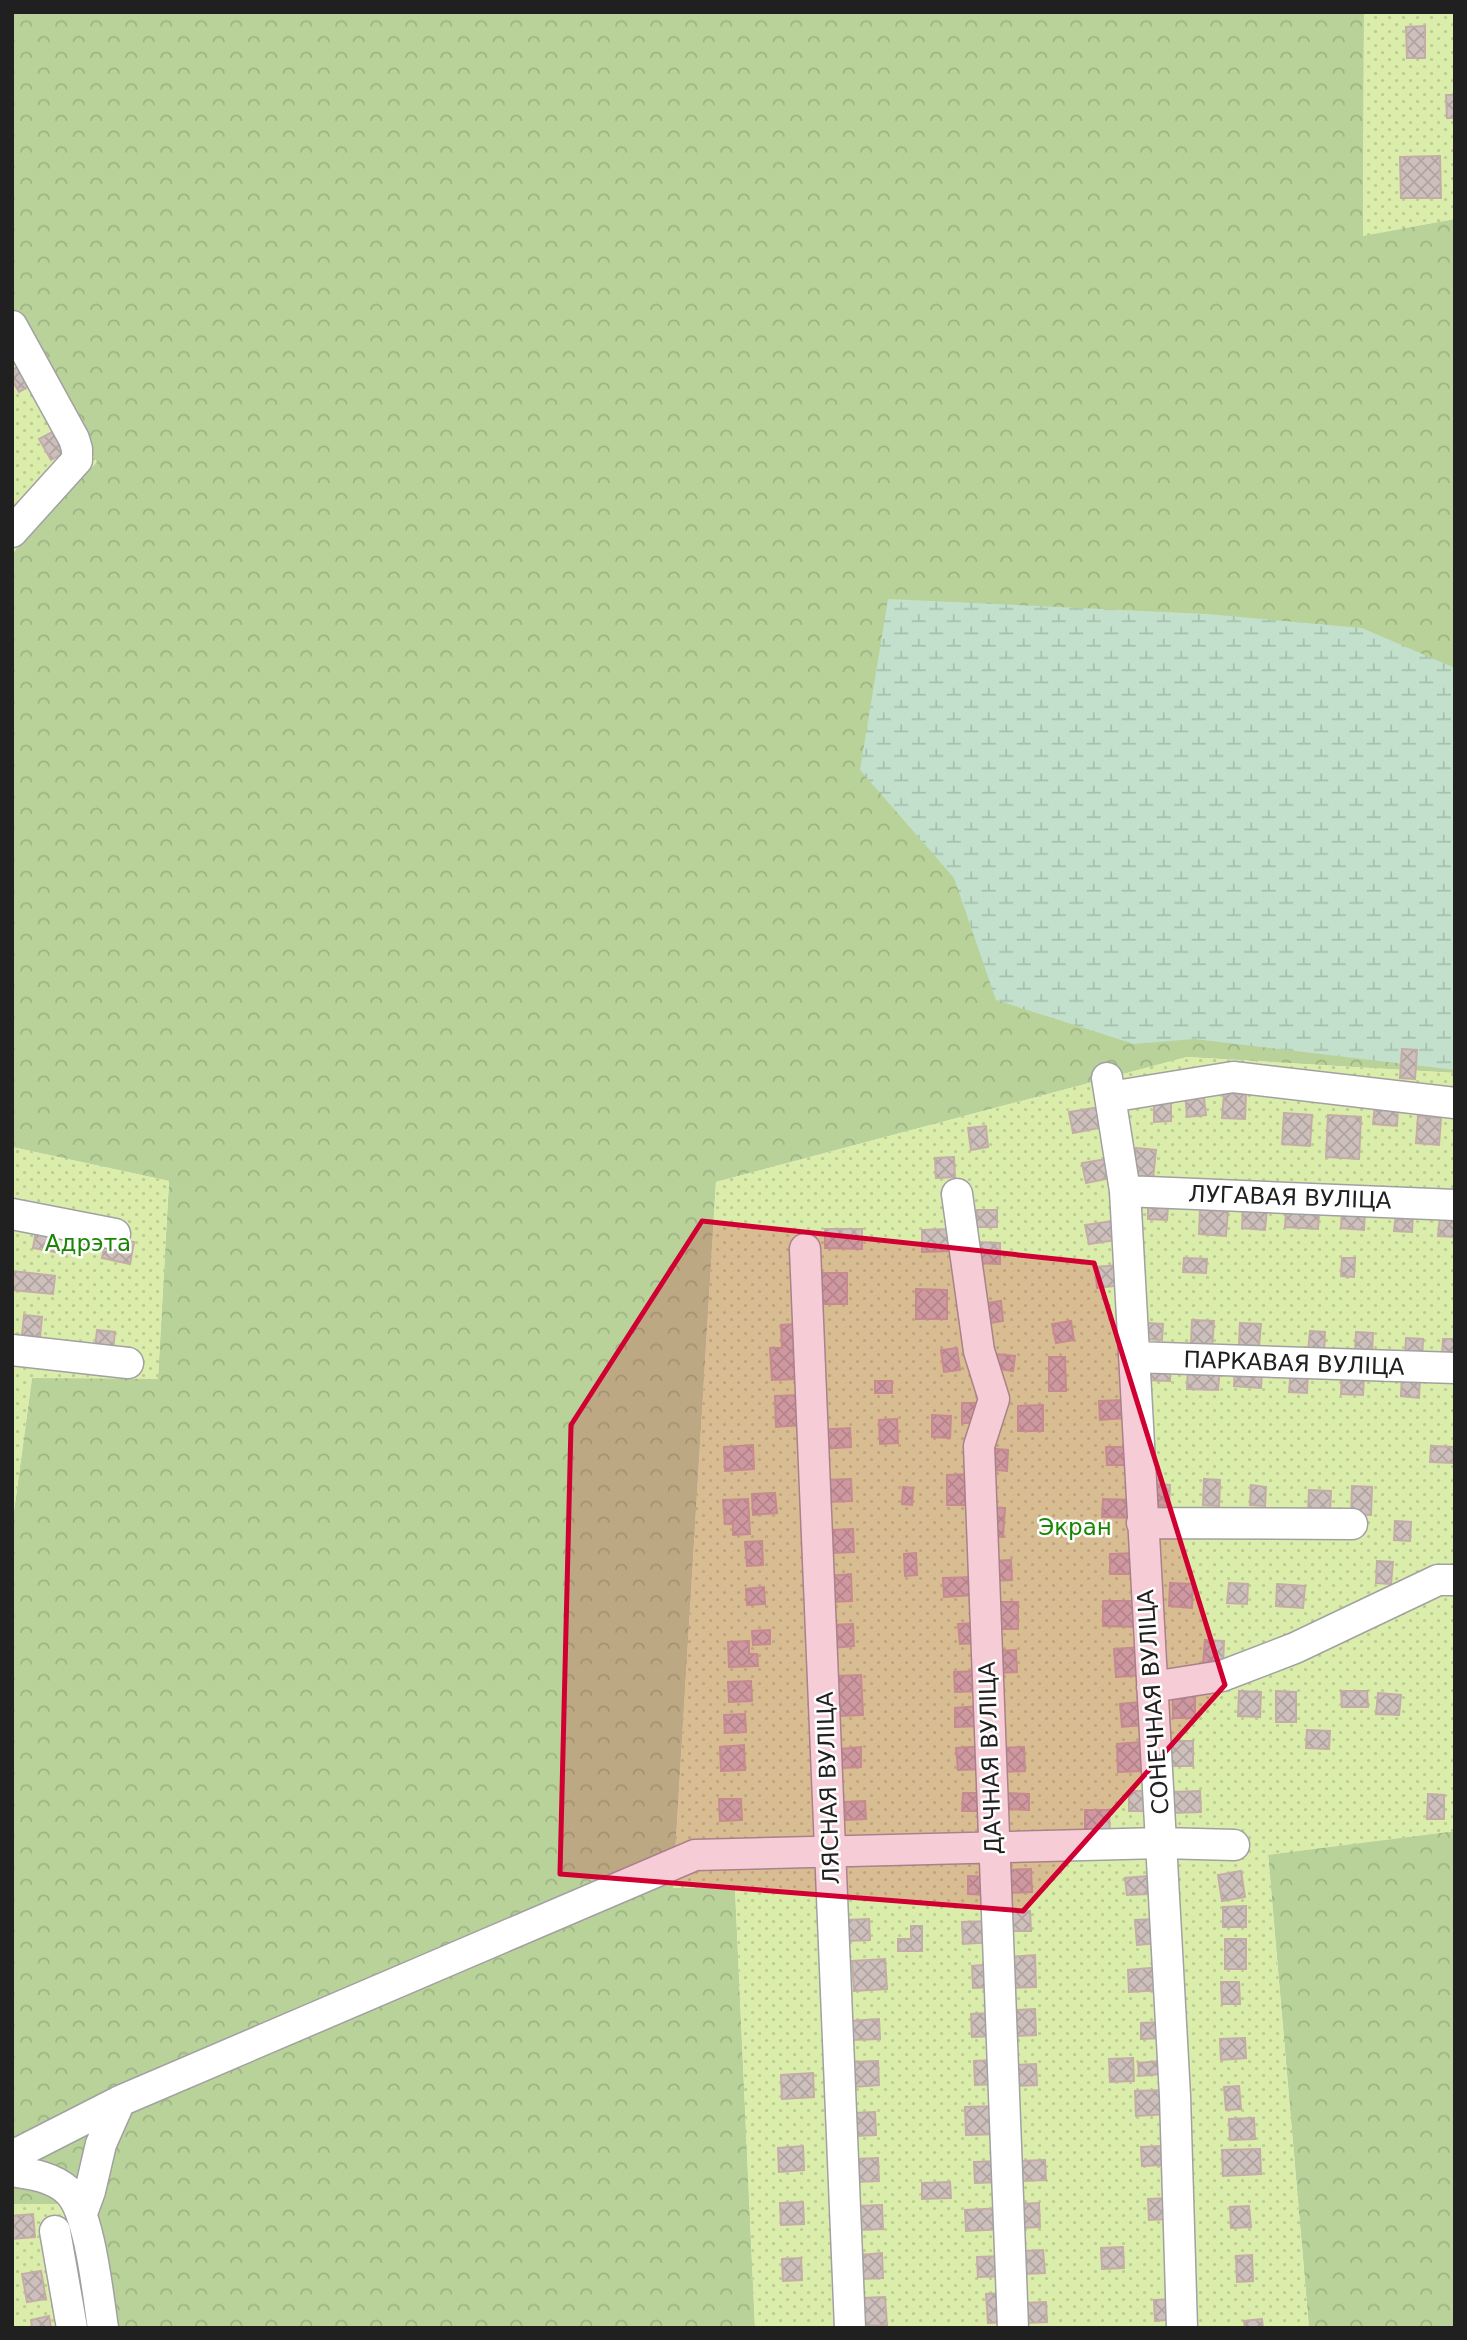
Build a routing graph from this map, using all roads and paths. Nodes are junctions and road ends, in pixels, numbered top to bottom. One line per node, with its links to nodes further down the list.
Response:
1 (12, 326): 2 (street)
2 (14, 540)
3 (1455, 1103): 4 (street, СОНЕЧНАЯ ВУЛІЦА)
4 (1125, 1191): 6 (street, ЛУГАВАЯ ВУЛІЦА); 11 (street, СОНЕЧНАЯ ВУЛІЦА)
5 (957, 1194): 20 (street, ДАЧНАЯ ВУЛІЦА)
6 (1455, 1205)
7 (12, 1214): 8 (street)
8 (115, 1234)
9 (805, 1249): 21 (street, ЛЯСНАЯ ВУЛІЦА)
10 (12, 1350): 12 (street)
11 (1134, 1357): 13 (street, ПАРКАВАЯ ВУЛІЦА); 14 (street, СОНЕЧНАЯ ВУЛІЦА)
12 (128, 1363)
13 (1455, 1368)
14 (1142, 1523): 15 (street); 17 (street, СОНЕЧНАЯ ВУЛІЦА)
15 (1352, 1524)
16 (1455, 1580): 17 (street)
17 (1152, 1687): 18 (street, СОНЕЧНАЯ ВУЛІЦА)
18 (1162, 1843): 19 (street); 20 (street); 31 (street, СОНЕЧНАЯ ВУЛІЦА)
19 (1234, 1845)
20 (994, 1849): 21 (street); 30 (street, ДАЧНАЯ ВУЛІЦА)
21 (831, 1851): 22 (street); 29 (street, ЛЯСНАЯ ВУЛІЦА)
22 (120, 2101): 23 (street); 25 (street)
23 (12, 2156)
24 (12, 2171): 25 (street)
25 (82, 2213): 28 (street)
26 (55, 2231): 27 (street)
27 (72, 2328)
28 (103, 2328)
29 (850, 2328)
30 (1013, 2328)
31 (1182, 2328)

